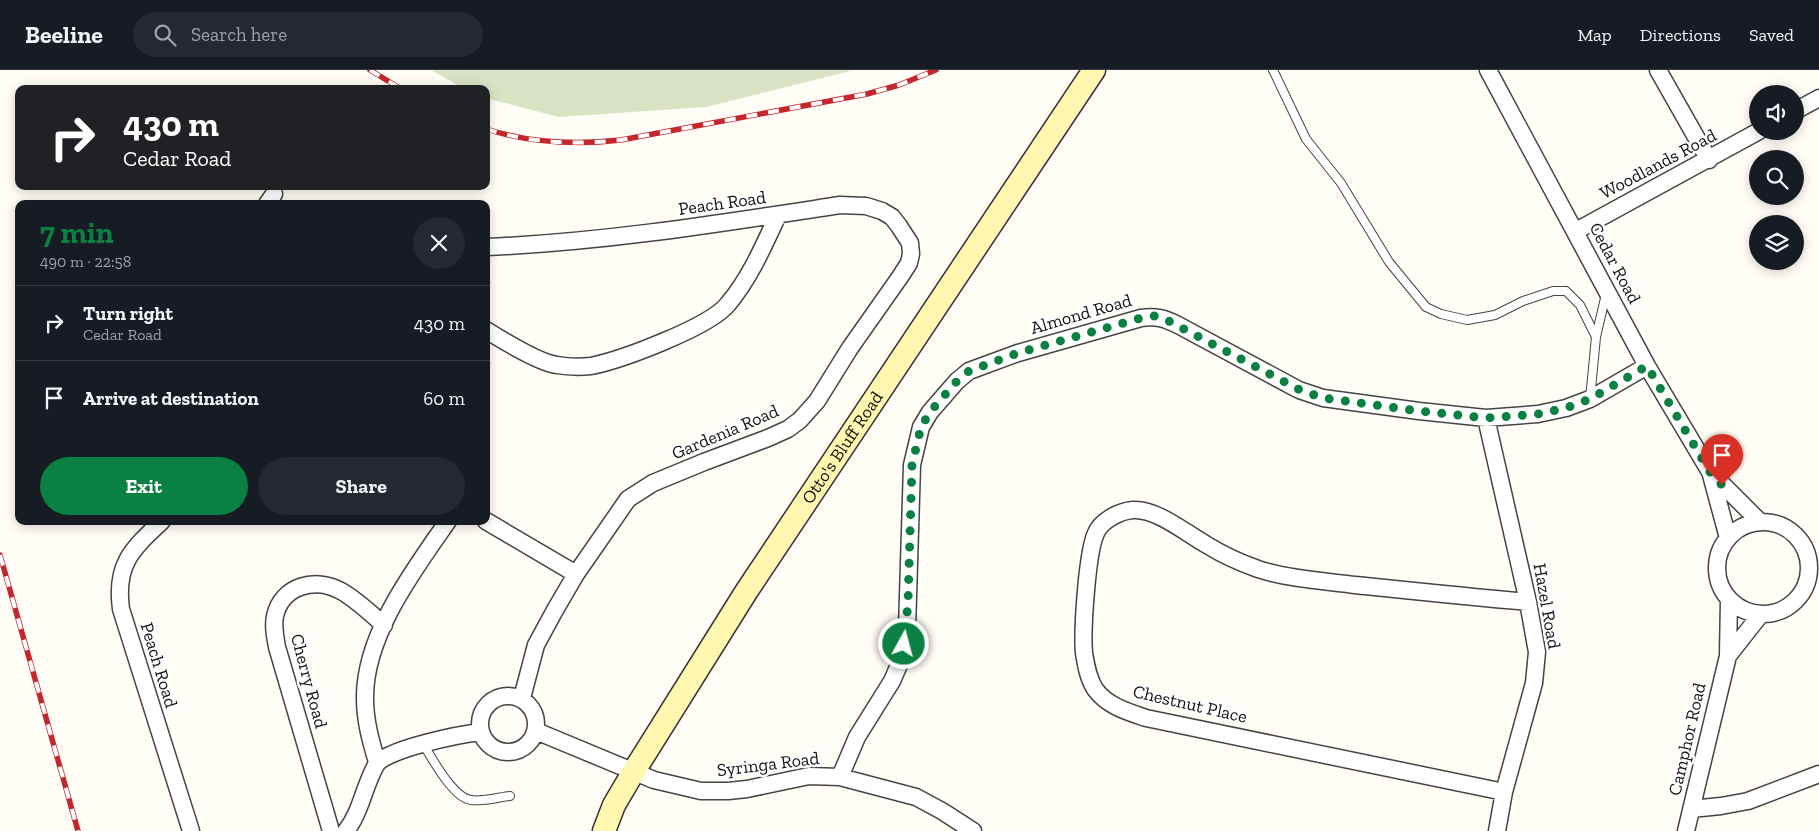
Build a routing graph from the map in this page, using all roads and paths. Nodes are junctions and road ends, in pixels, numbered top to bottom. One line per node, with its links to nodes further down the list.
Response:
1 (1094, 70): 37 (main road, Otto's Bluff Road)
2 (1273, 70): 14 (lane)
3 (1488, 70): 10 (street, Cedar Road)
4 (1658, 70): 8 (street)
5 (1819, 98): 6 (street)
6 (1804, 106)
7 (1749, 137): 8 (street, Woodlands Road)
8 (1708, 160): 10 (street, Woodlands Road)
9 (778, 215): 11 (street, Peach Road); 13 (street, Peach Road); 25 (street, Gardenia Road)
10 (1576, 231): 12 (street, Cedar Road)
11 (490, 247)
12 (1607, 290): 14 (lane); 15 (street, Cedar Road)
13 (490, 332)
14 (1596, 337): 16 (lane)
15 (1647, 366): 16 (street, Almond Road); 18 (street, Cedar Road)
16 (1590, 399): 17 (street, Almond Road)
17 (1486, 418): 28 (street, Hazel Road); 39 (street, Almond Road)
18 (1710, 472): 19 (street, Cedar Road); 23 (street, Cedar Road)
19 (1759, 521): 23 (street); 24 (street)
20 (490, 523): 25 (street)
21 (158, 525): 44 (street, Peach Road)
22 (445, 525): 30 (street)
23 (1728, 538): 27 (street)
24 (1812, 552): 26 (street)
25 (576, 574): 32 (street, Gardenia Road)
26 (1813, 582): 29 (street)
27 (1729, 599): 29 (street); 31 (street, Camphor Road)
28 (1528, 602): 40 (street, Hazel Road); 40 (street, Chestnut Place)
29 (1761, 614): 31 (street, Camphor Road)
30 (384, 625): 36 (street); 45 (street, Cherry Road)
31 (1728, 656): 42 (street, Camphor Road)
32 (522, 698): 33 (street); 34 (street)
33 (536, 731): 34 (street); 37 (street, Syringa Road)
34 (481, 732): 35 (street)
35 (423, 744): 36 (street); 41 (lane)
36 (377, 762): 46 (street)
37 (634, 771): 39 (street, Syringa Road); 47 (main road, Otto's Bluff Road)
38 (1819, 774): 42 (street)
39 (840, 777): 43 (street, Syringa Road)
40 (1504, 792): 48 (street, Hazel Road)
41 (510, 796)
42 (1691, 809): 49 (street, Camphor Road)
43 (967, 829)
44 (191, 831)
45 (331, 831)
46 (346, 831)
47 (604, 831)
48 (1497, 831)
49 (1686, 831)

